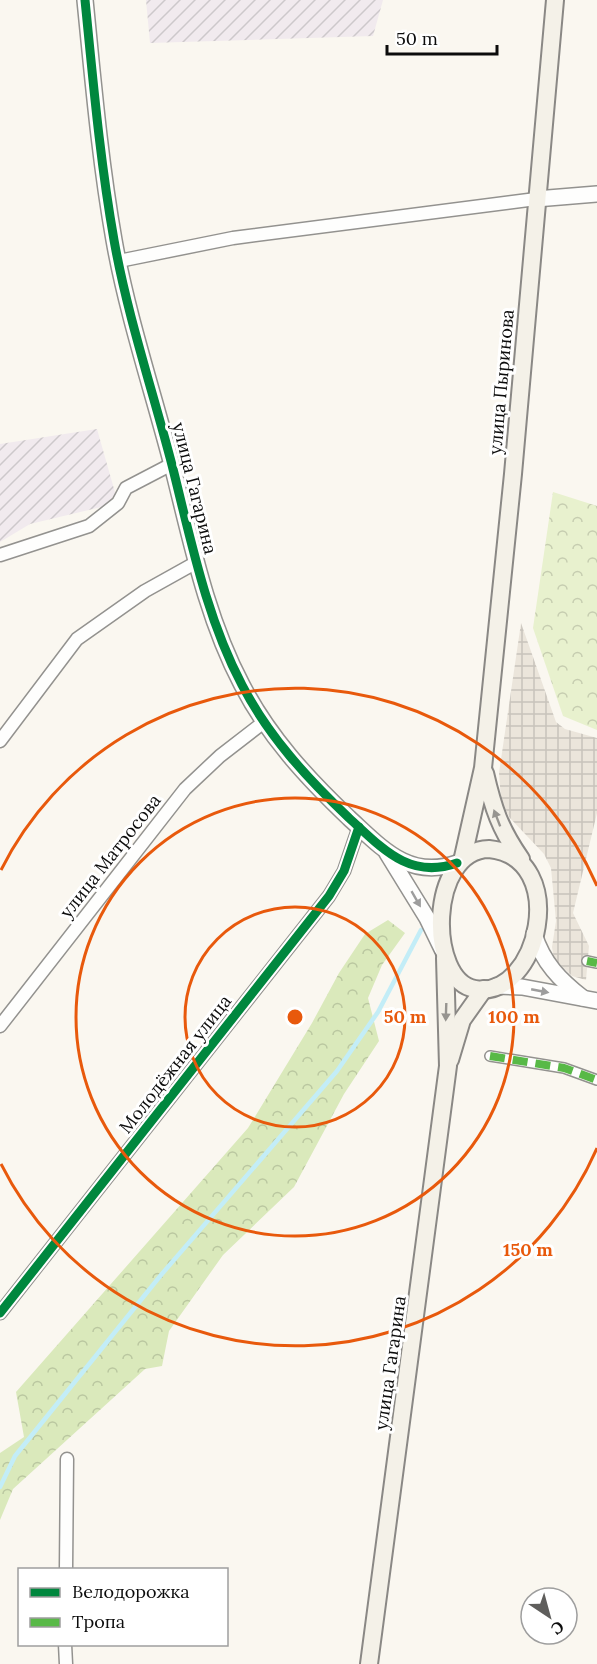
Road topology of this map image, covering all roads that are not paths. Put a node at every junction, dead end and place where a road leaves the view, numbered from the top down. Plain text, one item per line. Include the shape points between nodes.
1 (85, 0) edge
2 (555, 0) edge
3 (597, 194) edge
4 (536, 199) junction
5 (119, 261) junction
6 (172, 464) junction
7 (0, 555) edge
8 (197, 562) junction
9 (264, 722) junction
10 (0, 741) edge
11 (483, 768) junction
12 (359, 827) junction
13 (386, 851) junction
14 (460, 860) junction
15 (523, 862) junction
16 (534, 934) junction
17 (443, 954) junction
18 (490, 988) junction
19 (590, 1000) edge
20 (0, 1026) edge
21 (490, 1056) dead end
22 (448, 1066) junction
23 (597, 1080) edge
24 (0, 1313) edge
25 (67, 1459) dead end
26 (66, 1568) edge
27 (66, 1646) edge
28 (66, 1664) edge
29 (369, 1664) edge

1 - 5 street, улица Гагарина via 102,165
2 - 4 main road, улица Пыринова
3 - 4 street
4 - 5 street via 233,238
4 - 11 main road, улица Пыринова
5 - 6 street, улица Гагарина
6 - 7 street via 126,488 118,503 89,526
6 - 8 street, улица Гагарина
8 - 9 street, улица Гагарина via 222,644
8 - 10 street via 145,591 77,639
9 - 12 street, улица Гагарина via 304,774
9 - 20 street, улица Матросова via 185,789
11 - 14 main road, улица Пыринова
15 -> 11 main road, улица Пыринова via 498,821
12 - 13 street, улица Гагарина
12 - 24 street, Молодёжная улица via 344,871 329,896
13 - 14 street, улица Гагарина via 420,868 433,869
13 -> 17 street, улица Гагарина
14 - 15 main road via 489,849 511,854
14 - 17 main road via 444,898
15 - 16 main road via 533,879 537,898
16 - 18 main road via 525,960
16 - 19 street via 548,966 561,981
17 - 18 main road via 453,974 466,986
17 -> 22 main road, улица Гагарина
18 -> 19 street via 522,987
18 - 22 main road, улица Гагарина via 462,1020
21 - 23 street via 564,1068
22 - 29 main road, улица Гагарина
25 - 26 street
27 - 28 street

